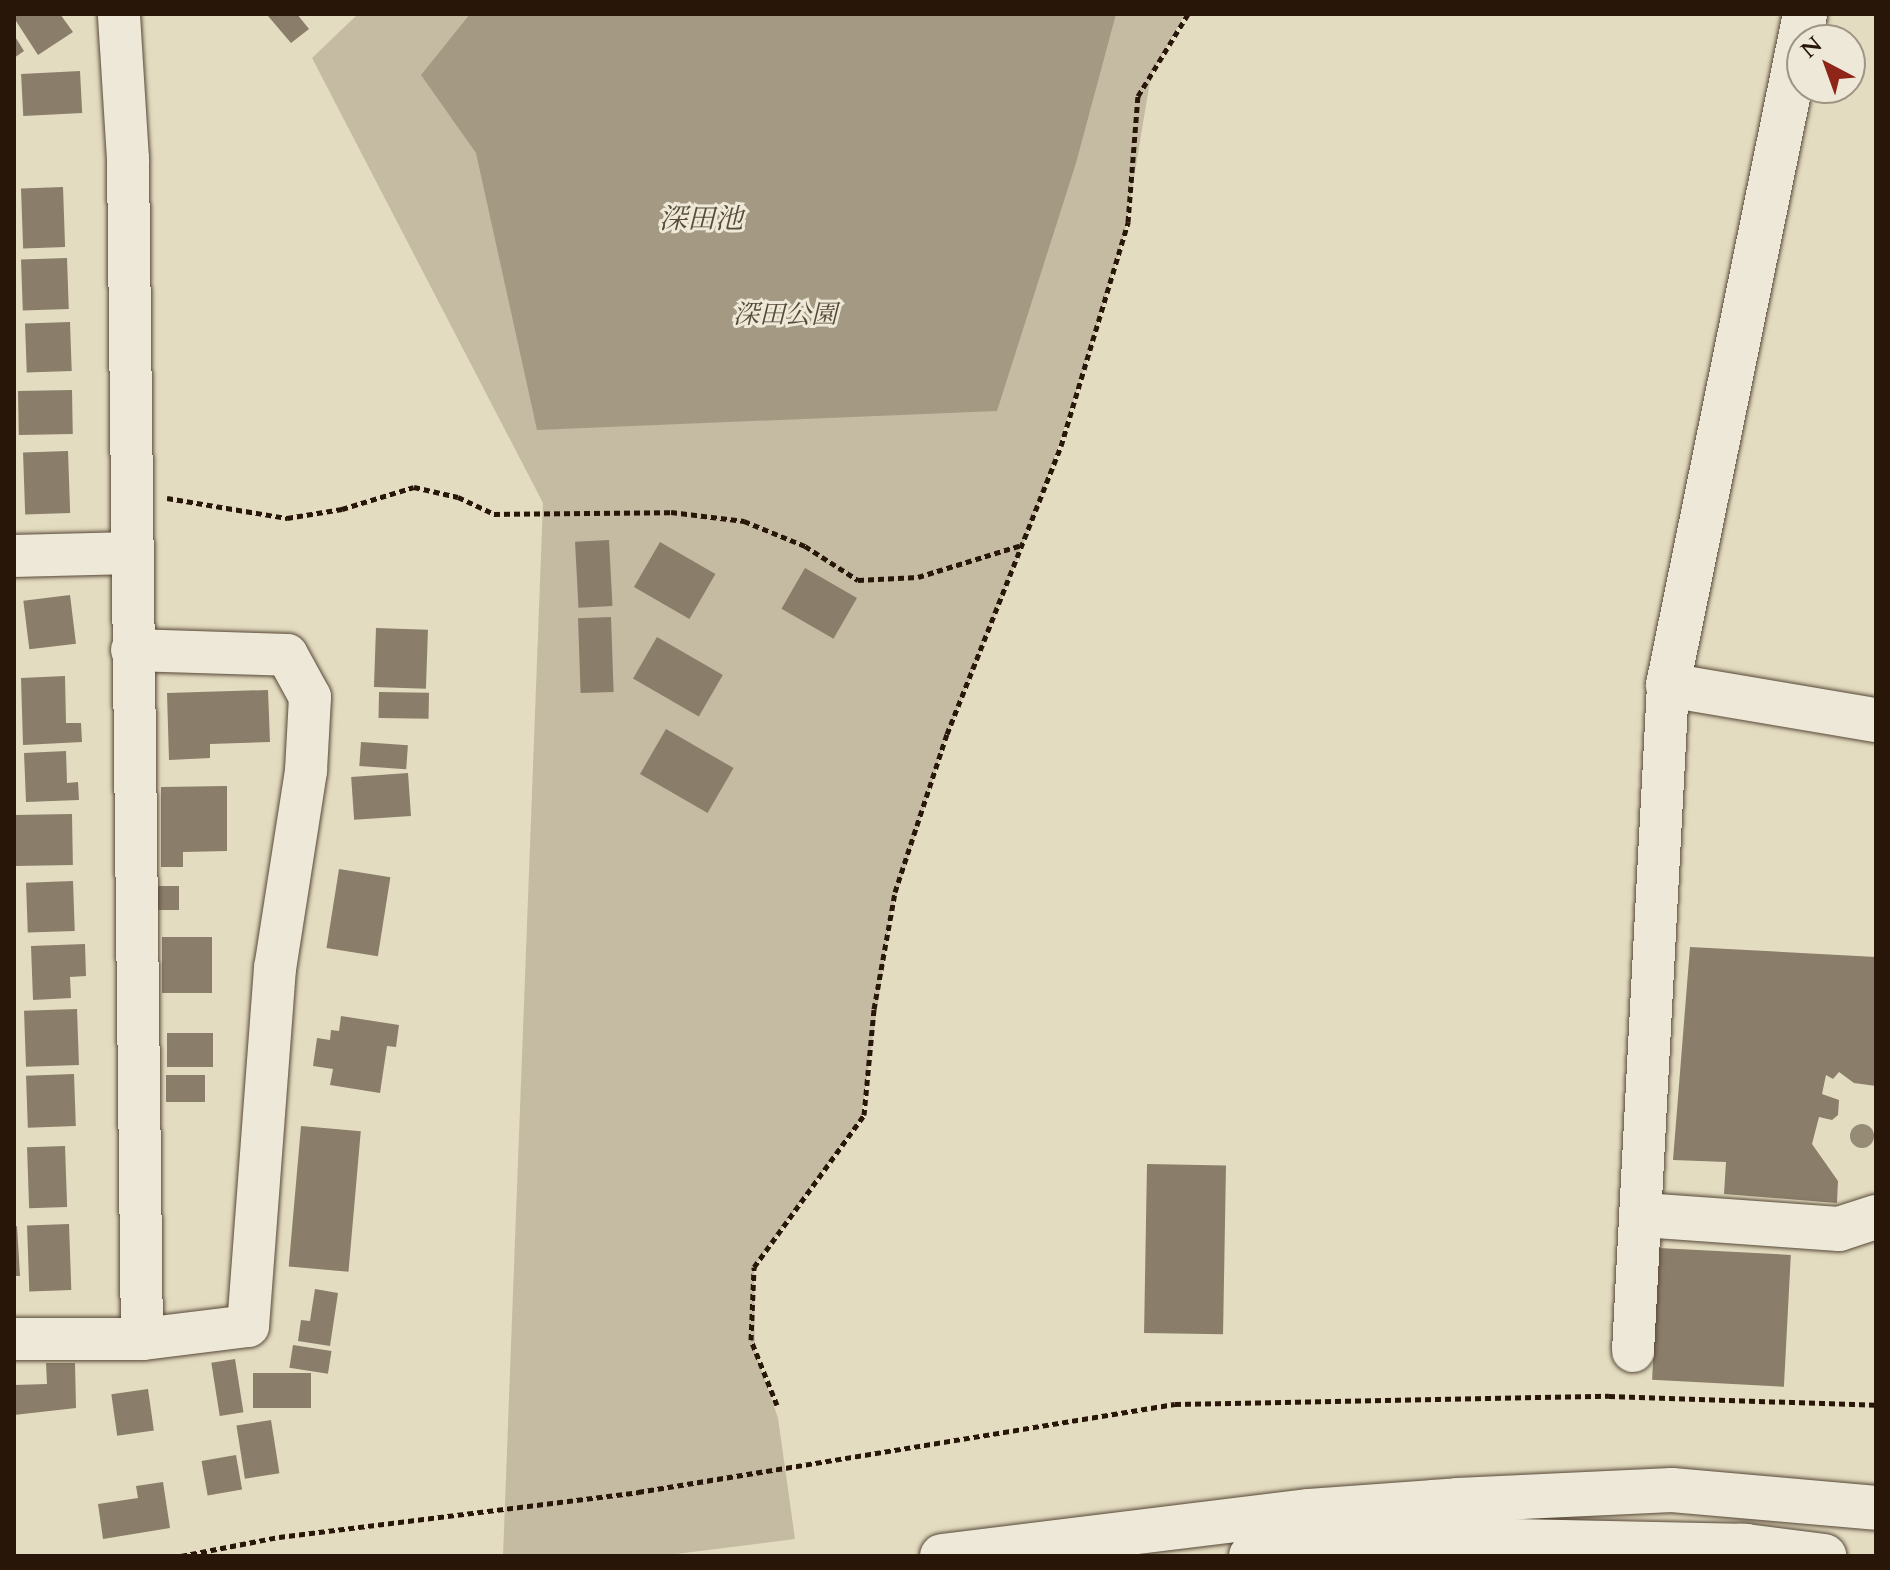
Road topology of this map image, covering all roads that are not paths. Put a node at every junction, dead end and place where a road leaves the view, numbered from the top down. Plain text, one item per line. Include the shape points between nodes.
1 (119, 14) edge
2 (1805, 14) edge
3 (131, 553) junction
4 (14, 556) edge
5 (132, 650) junction
6 (1668, 685) junction
7 (1876, 720) edge
8 (1643, 1215) junction
9 (1876, 1217) edge
10 (14, 1339) edge
11 (142, 1339) junction
12 (1633, 1351) dead end
13 (1876, 1508) edge
14 (1876, 1524) edge
15 (1421, 1539) junction
16 (942, 1556) edge
17 (1251, 1556) edge
18 (1824, 1556) edge

1 - 3 street via 128,159
2 - 6 main road
3 - 4 street
3 - 5 street
5 - 11 street
5 - 11 street via 287,655 310,697 306,771 275,968 248,1326
6 - 7 main road
6 - 8 street
8 - 9 main road via 1839,1229
8 - 12 street
10 - 11 street
13 - 16 main road via 1672,1490 1458,1500 1309,1511
14 - 15 main road via 1555,1519
15 - 17 main road
15 - 18 main road via 1746,1546

